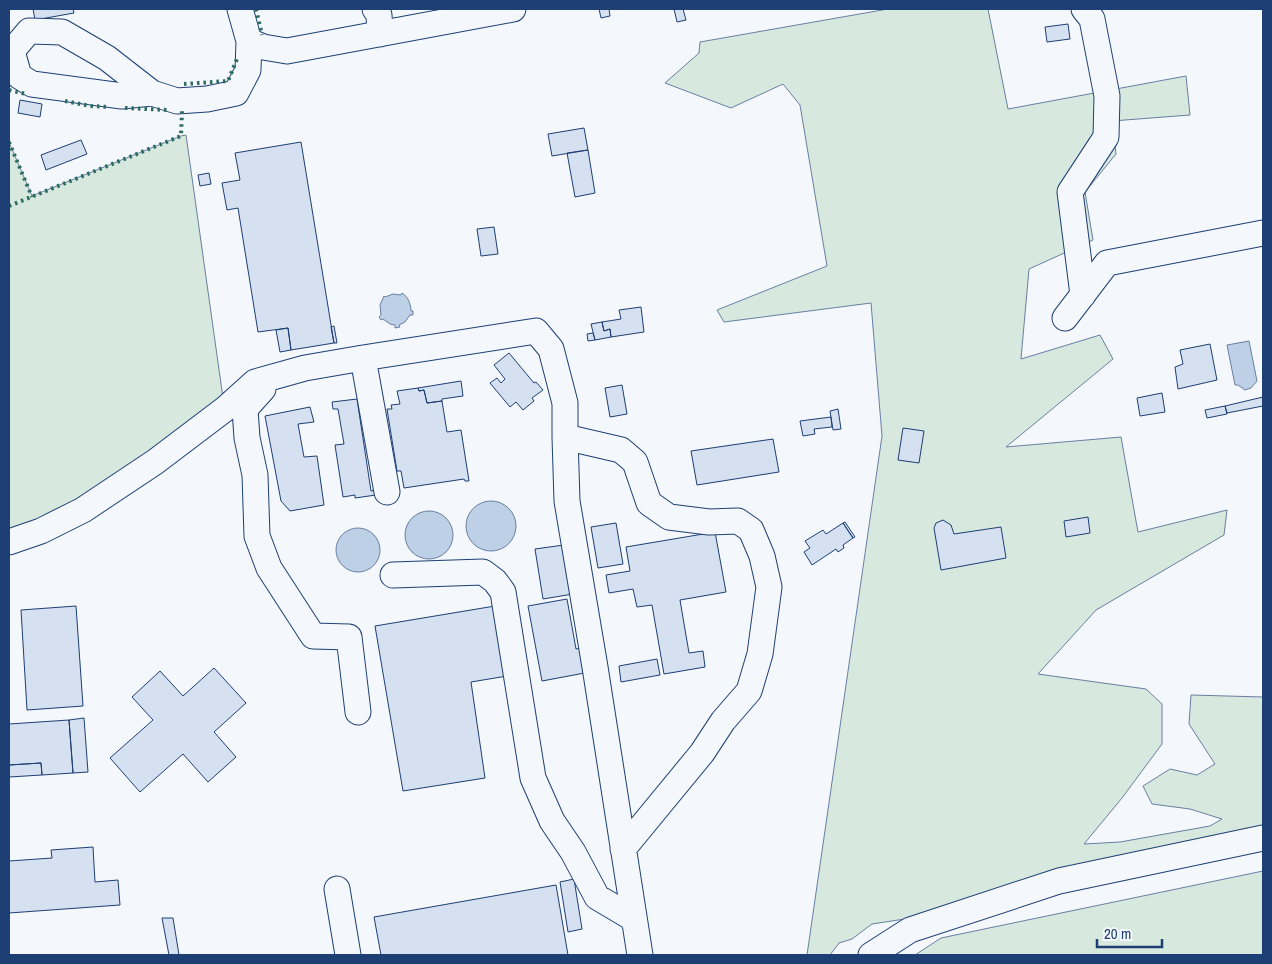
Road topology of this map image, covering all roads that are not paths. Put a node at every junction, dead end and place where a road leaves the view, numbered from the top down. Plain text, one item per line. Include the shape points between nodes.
1 (240, 9) edge
2 (375, 9) edge
3 (513, 9) edge
4 (1084, 9) edge
5 (380, 34) junction
6 (249, 41) junction
7 (152, 92) junction
8 (1263, 233) edge
9 (1083, 295) junction
10 (1065, 318) dead end
11 (363, 358) junction
12 (272, 378) junction
13 (565, 437) junction
14 (387, 492) dead end
15 (9, 542) edge
16 (393, 575) dead end
17 (358, 712) dead end
18 (1263, 838) edge
19 (624, 849) junction
20 (337, 889) dead end
21 (634, 919) junction
22 (348, 955) edge
23 (640, 955) edge
24 (871, 955) edge

1 - 6 street
2 - 5 street via 379,15
3 - 5 street
4 - 9 street via 1092,19 1107,96 1106,137 1070,192
5 - 6 street via 287,51
6 - 7 street via 248,70 236,93 177,101
7 - 7 street via 122,96 32,84 20,76 12,50 29,31 62,32 107,58
8 - 9 street via 1107,263
9 - 10 street
11 - 12 street via 305,368
11 - 13 street via 536,331 551,349 564,403
11 - 14 street
12 - 15 street via 255,382 155,462 83,510 41,531
12 - 17 street via 245,409 255,475 257,536 269,568 313,636 349,637
13 - 19 street via 567,501
13 - 19 street via 622,450 634,462 649,503 669,517 709,522 738,521 751,530 762,556 769,587 760,654 749,691
16 - 21 street via 483,572 504,592 533,778 552,821 597,897
18 - 24 street via 1059,881 910,930
19 - 21 street
20 - 22 street
21 - 23 street

